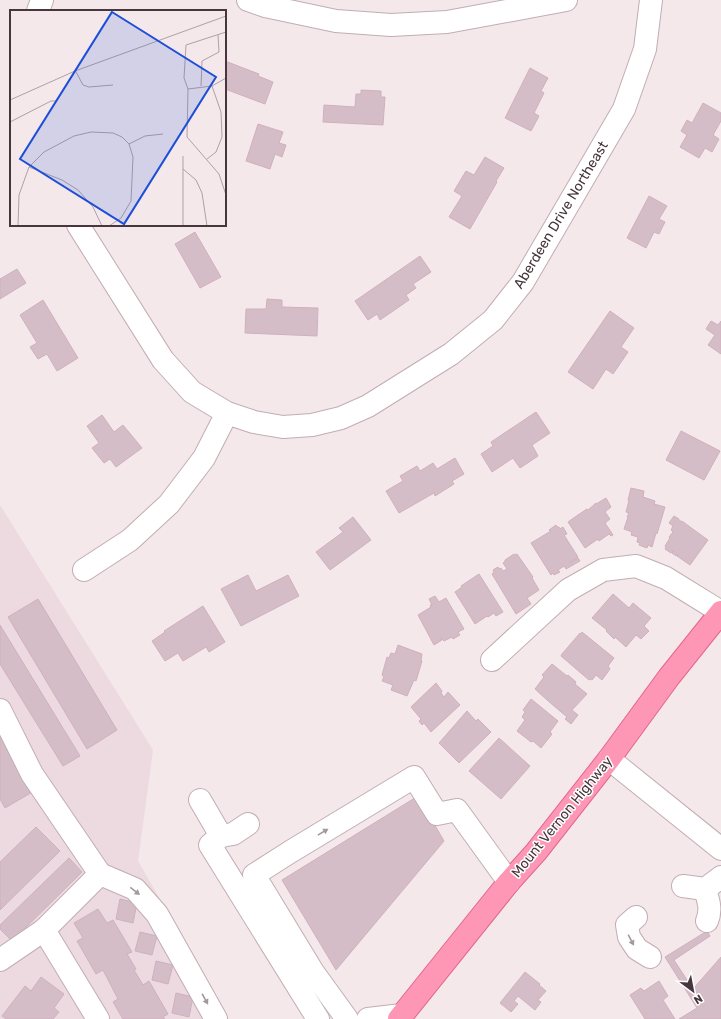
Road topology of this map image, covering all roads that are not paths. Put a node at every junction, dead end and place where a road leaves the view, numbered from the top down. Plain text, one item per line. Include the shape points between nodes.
1 (42, 0) edge
2 (248, 0) edge
3 (566, 0) edge
4 (651, 0) edge
5 (38, 10) edge
6 (79, 226) edge
7 (227, 413) junction
8 (84, 570) dead end
9 (721, 612) edge
10 (492, 660) dead end
11 (0, 710) edge
12 (609, 759) junction
13 (200, 800) dead end
14 (248, 824) dead end
15 (221, 836) junction
16 (721, 849) edge
17 (100, 874) junction
18 (509, 882) junction
19 (713, 883) edge
20 (683, 886) dead end
21 (636, 917) dead end
22 (707, 921) dead end
23 (44, 930) junction
24 (650, 957) dead end
25 (0, 960) edge
26 (400, 1017) edge
27 (98, 1019) edge
28 (216, 1019) edge
29 (318, 1019) edge
30 (347, 1019) edge
31 (368, 1019) edge

1 - 5 street
2 - 3 street via 336,21 391,25 447,22
4 - 7 street, Aberdeen Drive Northeast via 645,49 624,109 523,282 493,320 451,354 368,406 341,418 312,425 283,426 254,422
6 - 7 street, Aberdeen Drive Northeast via 163,360 192,392
7 - 8 street via 204,458 169,504 130,540
9 - 10 street via 666,578 636,566 603,570 568,590
9 - 12 main road, Mount Vernon Highway
11 - 17 street via 32,774
12 - 16 street
12 - 18 main road, Mount Vernon Highway via 536,852
13 - 15 street
14 - 15 street via 233,834
15 - 29 street via 210,845
17 - 23 street
17 -> 28 street via 134,888 157,914
18 - 26 main road, Mount Vernon Highway
30 -> 18 street via 313,972 254,875 414,777 437,814 457,810
19 - 20 street
19 - 22 street
21 -> 24 street via 628,925 629,937 637,949
23 - 25 street
23 - 27 street
26 - 31 street

